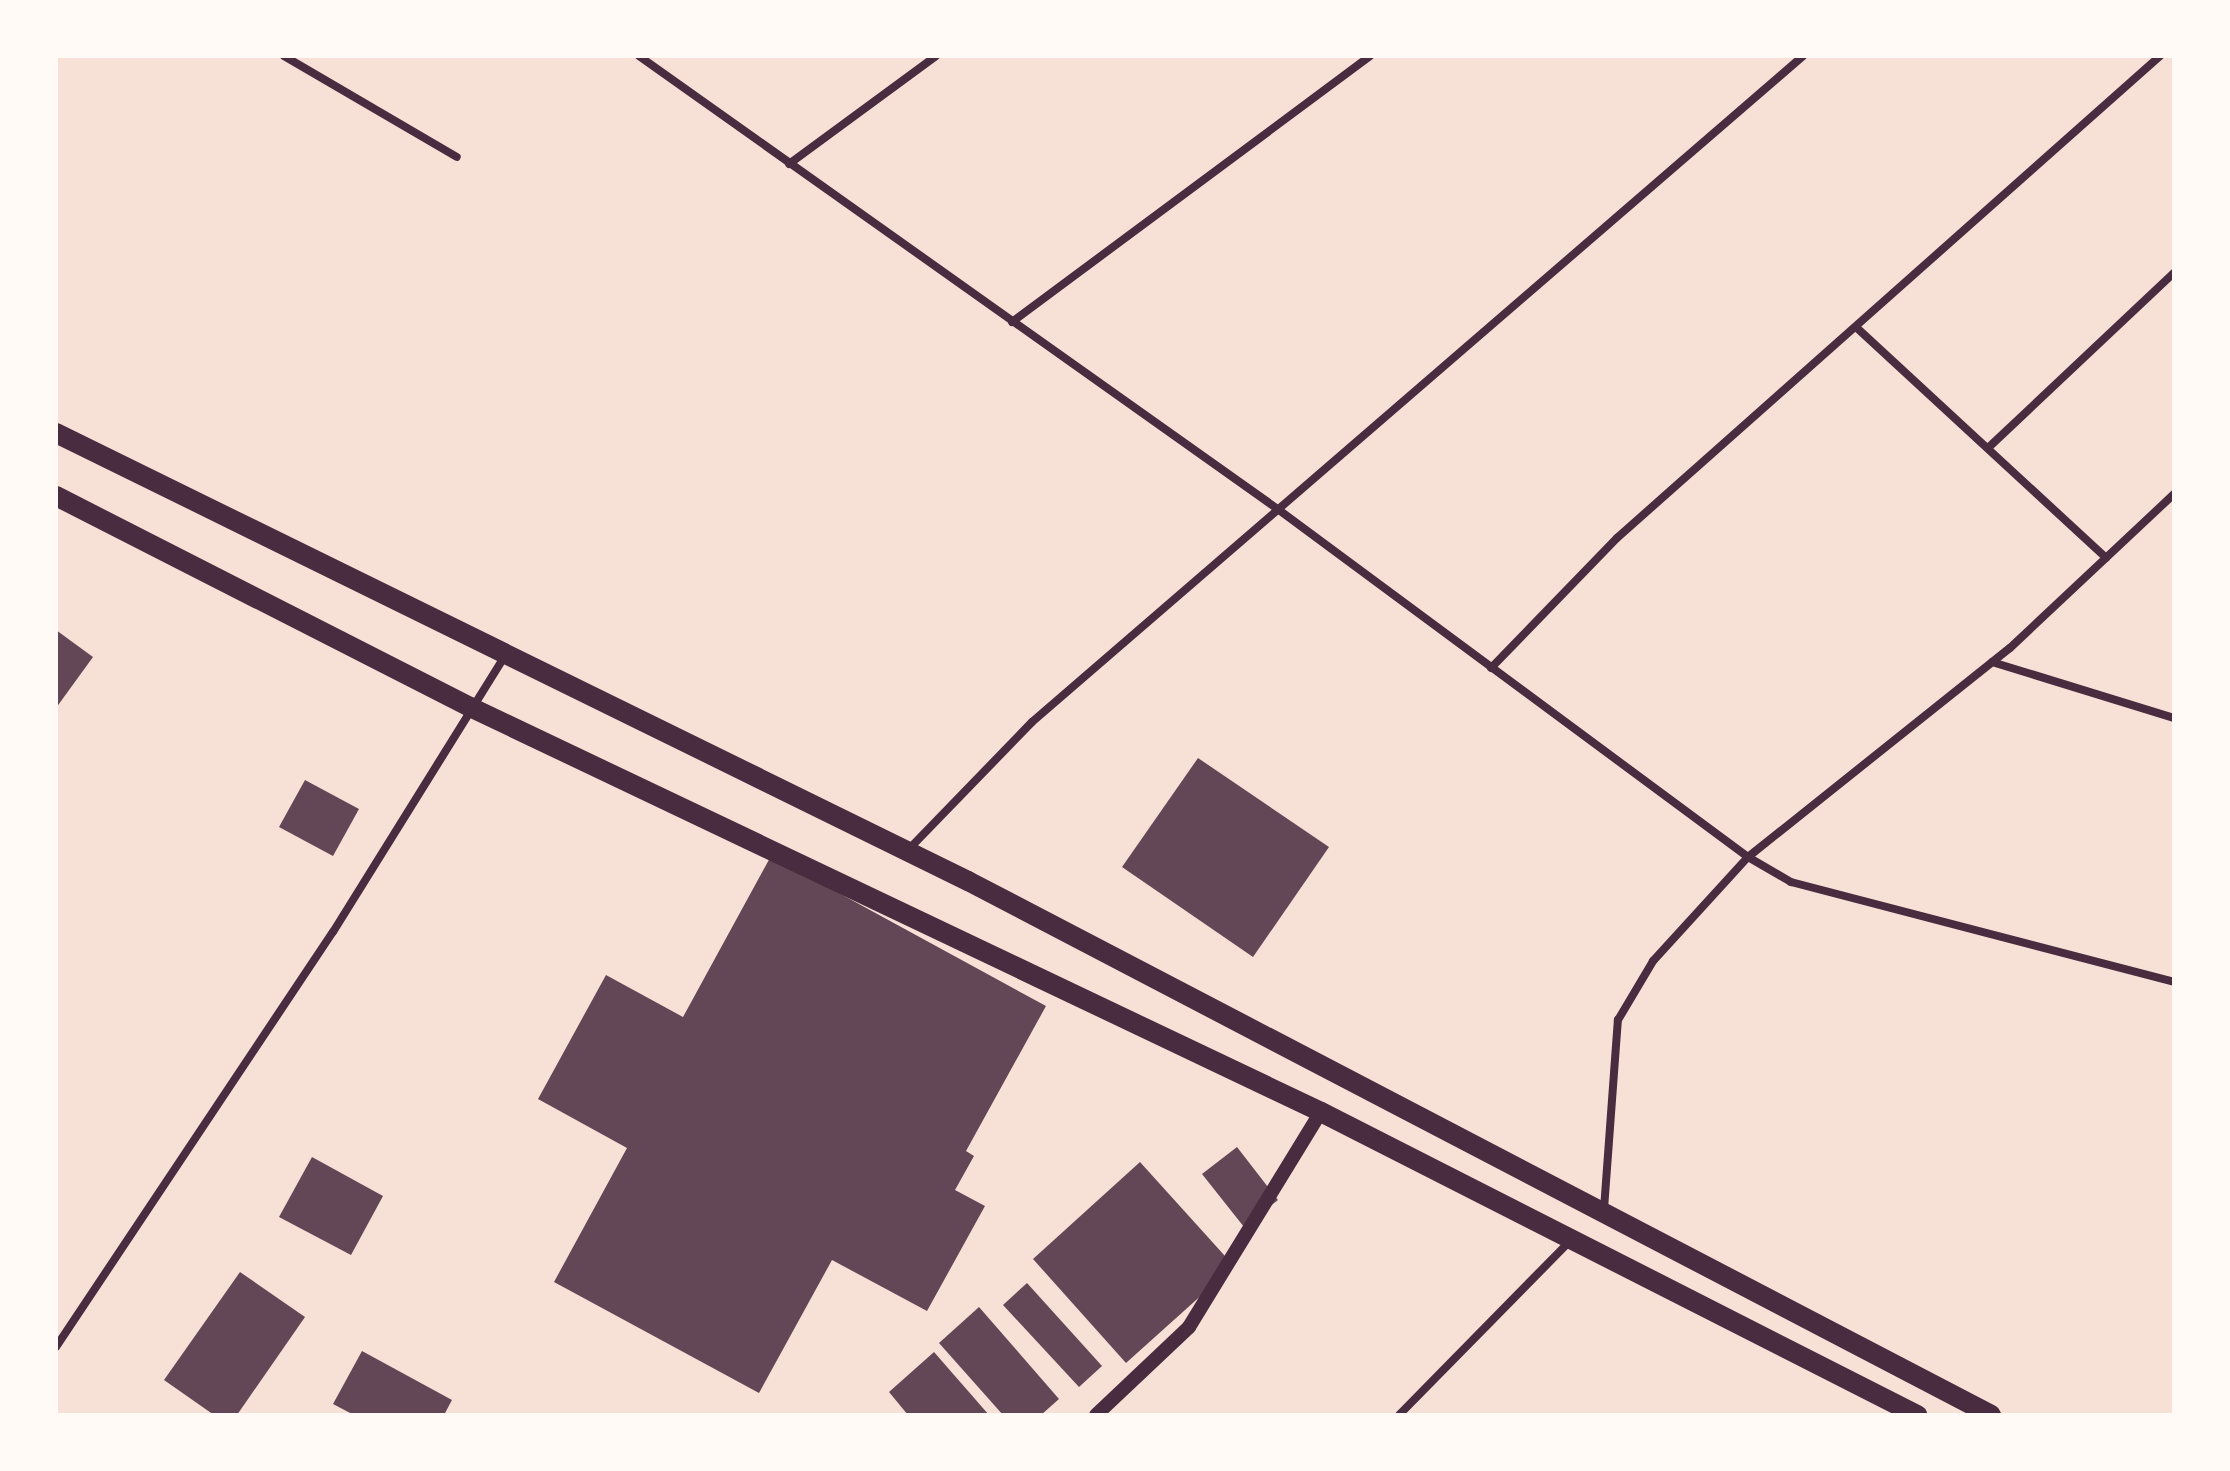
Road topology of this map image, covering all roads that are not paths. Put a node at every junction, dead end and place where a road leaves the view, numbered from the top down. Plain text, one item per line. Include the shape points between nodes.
1 (284, 56) edge
2 (639, 56) edge
3 (936, 56) edge
4 (1370, 56) edge
5 (1803, 56) edge
6 (2160, 56) edge
7 (457, 157) dead end
8 (789, 164) junction
9 (2174, 273) edge
10 (1012, 322) junction
11 (1857, 328) junction
12 (56, 433) edge
13 (1988, 448) junction
14 (2174, 494) edge
15 (56, 496) edge
16 (1279, 510) junction
17 (2106, 558) junction
18 (505, 656) junction
19 (1992, 662) junction
20 (1491, 668) junction
21 (470, 707) junction
22 (2174, 718) edge
23 (906, 851) junction
24 (1748, 857) junction
25 (2174, 982) edge
26 (1321, 1112) junction
27 (1604, 1213) junction
28 (1570, 1241) junction
29 (56, 1347) edge
30 (1096, 1415) edge
31 (1399, 1415) edge
32 (1917, 1415) edge
33 (1991, 1415) edge

1 - 7 street
2 - 8 street
3 - 8 street
4 - 10 street
5 - 16 street
6 - 11 street
8 - 10 street
9 - 13 street
10 - 16 street
11 - 13 street
11 - 20 street via 1617,538
12 - 18 main road
13 - 17 street
14 - 17 street
15 - 21 main road
16 - 20 street
16 - 23 street via 1032,722
17 - 19 street
18 - 21 street
18 - 23 main road
19 - 22 street
19 - 24 street
20 - 24 street
21 - 26 main road
21 - 29 street via 333,932
23 - 27 main road
24 - 25 street via 1791,882
24 - 27 street via 1653,961 1618,1020
26 - 28 main road
26 - 30 street via 1189,1327
27 - 33 main road
28 - 31 street
28 - 32 main road

